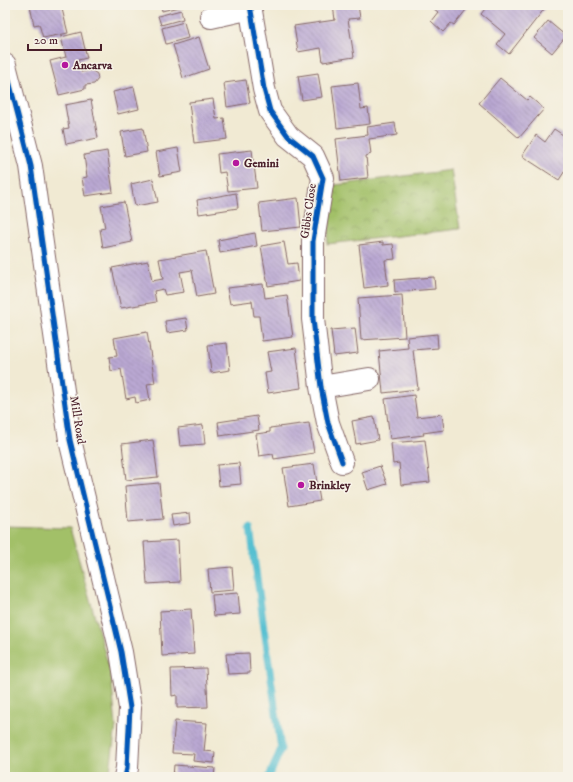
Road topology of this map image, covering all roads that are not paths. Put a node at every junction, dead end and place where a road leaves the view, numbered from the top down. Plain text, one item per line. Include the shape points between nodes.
1 (250, 7) edge
2 (211, 17) dead end
3 (5, 66) edge
4 (369, 379) dead end
5 (321, 387) junction
6 (342, 462) dead end
7 (125, 777) edge

1 - 2 street, Gibbs Close
1 - 5 street, Gibbs Close via 270,111 288,136 313,156 323,178 313,241 313,319
3 - 7 street, Mill Road via 31,166 70,440 121,652 130,708
4 - 5 street
5 - 6 street, Gibbs Close via 328,423

